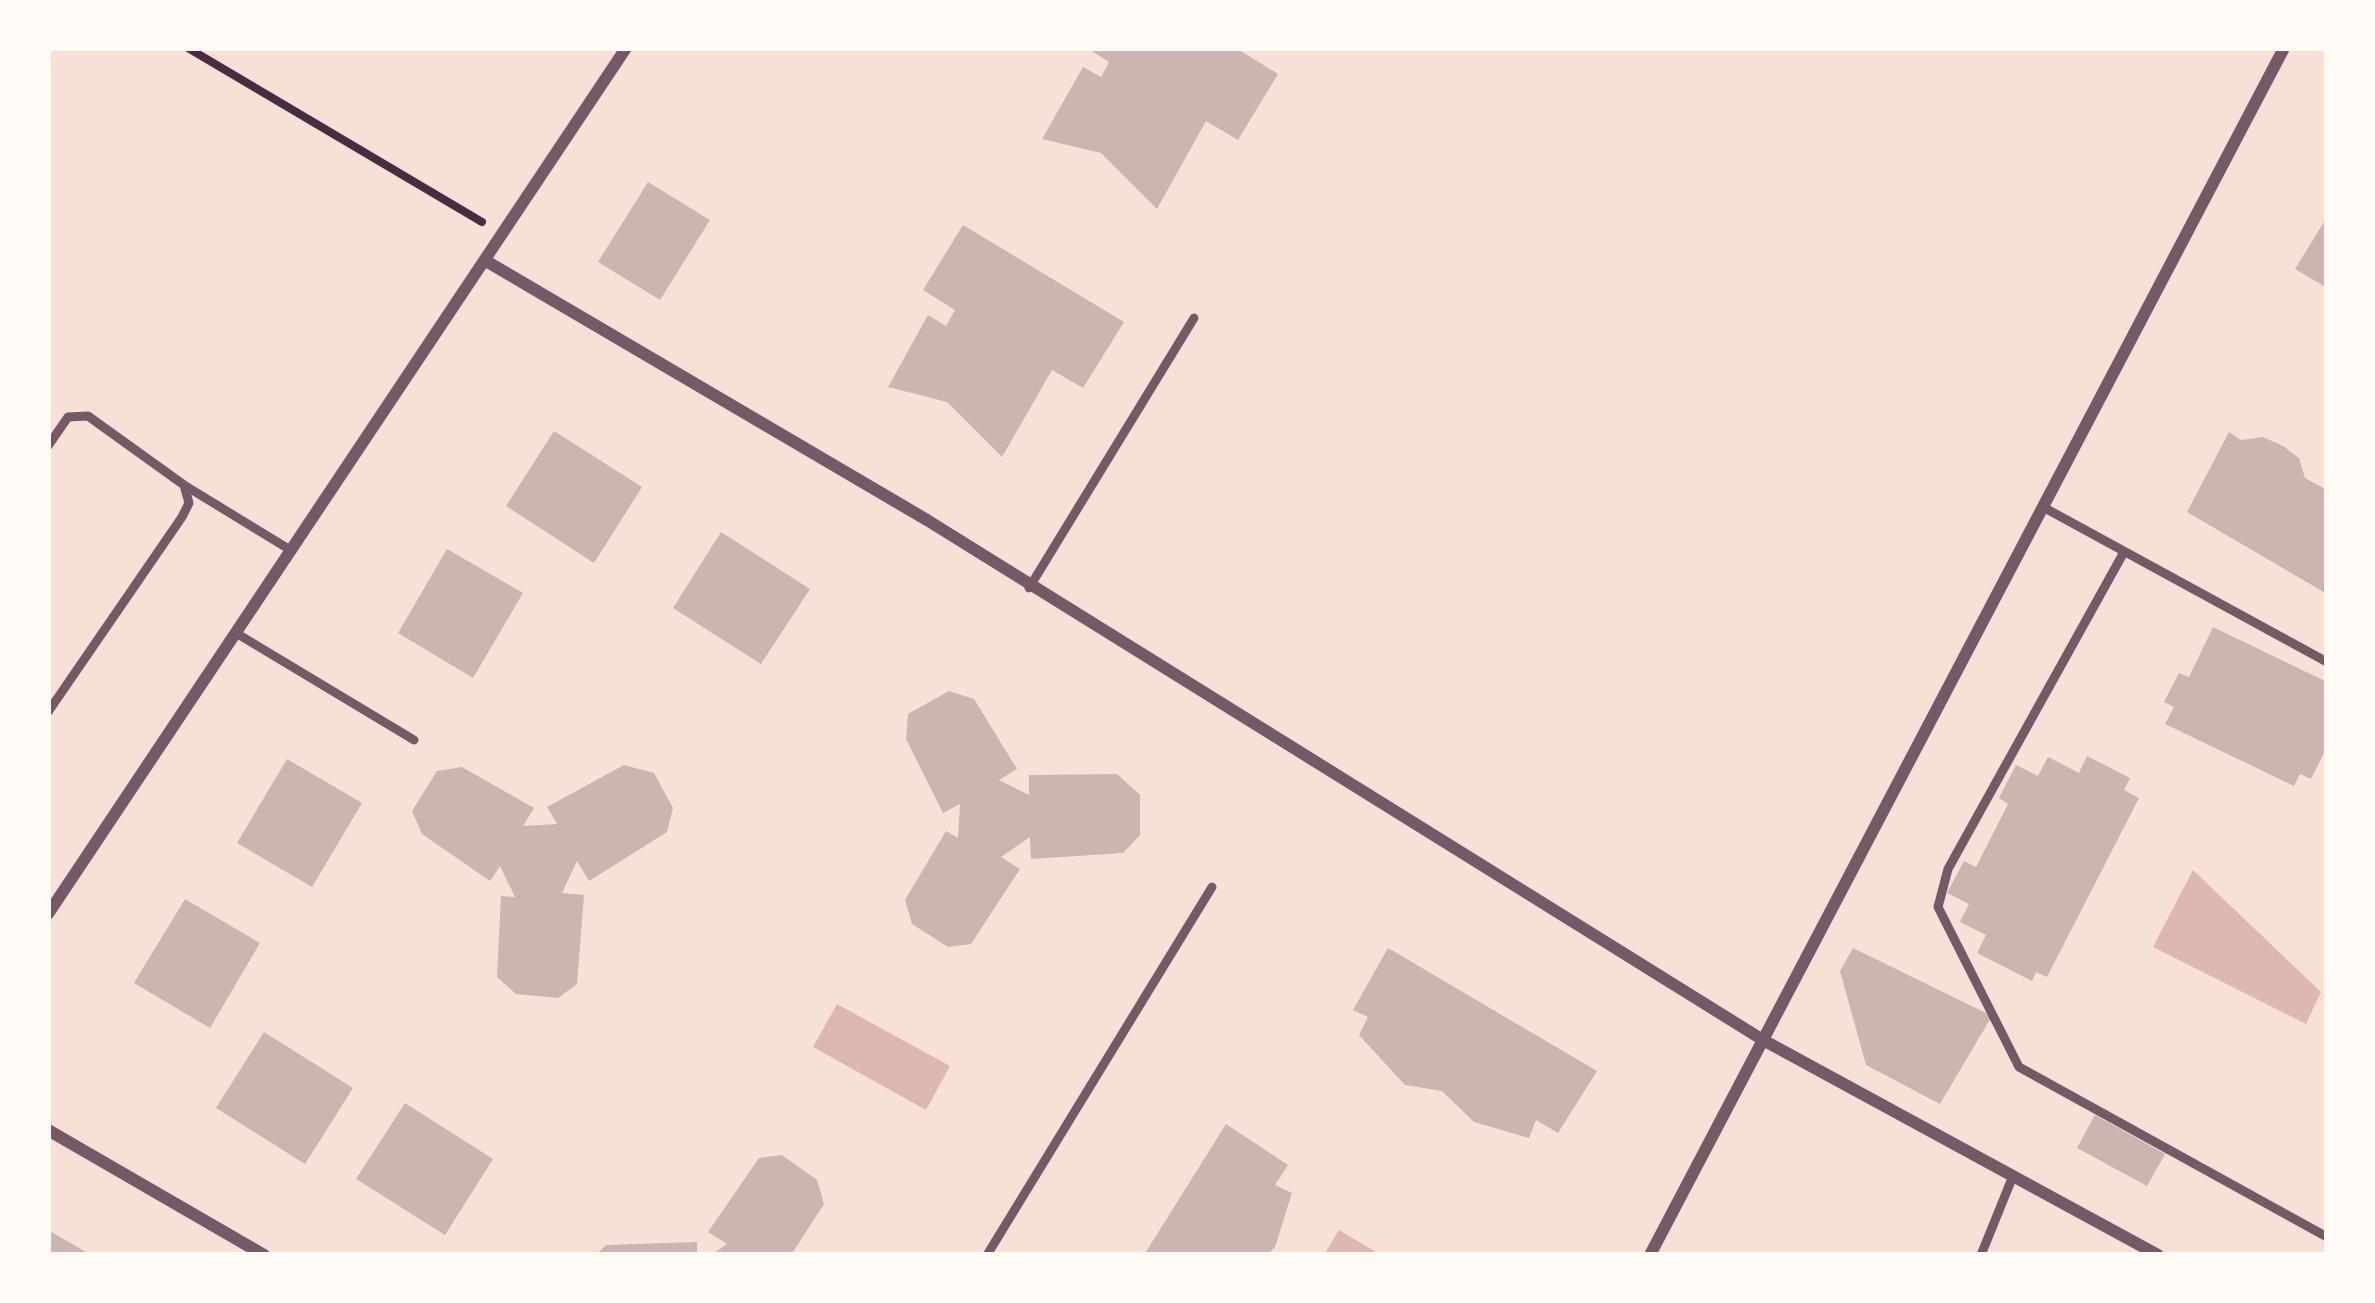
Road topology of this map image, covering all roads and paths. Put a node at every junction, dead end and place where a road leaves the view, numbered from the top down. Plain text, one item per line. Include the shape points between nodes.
1 (188, 48) edge
2 (626, 48) edge
3 (2284, 48) edge
4 (504, 235) junction
5 (486, 262) junction
6 (1194, 318) dead end
7 (48, 446) edge
8 (184, 485) junction
9 (2043, 507) junction
10 (292, 550) junction
11 (2124, 552) junction
12 (1029, 588) junction
13 (236, 633) junction
14 (2327, 662) edge
15 (48, 712) edge
16 (414, 740) dead end
17 (1212, 886) dead end
18 (48, 914) edge
19 (1763, 1040) junction
20 (48, 1130) edge
21 (2013, 1176) junction
22 (2327, 1237) edge
23 (264, 1255) edge
24 (986, 1255) edge
25 (1651, 1255) edge
26 (1981, 1255) edge
27 (2158, 1255) edge

1 - 4 path
2 - 4 street
3 - 9 street
4 - 5 street
5 - 10 street
5 - 12 street via 908,508
6 - 12 lane
7 - 8 lane via 68,417 88,416
8 - 10 lane
8 - 15 lane via 189,502 182,517
9 - 11 lane
9 - 19 street
10 - 13 street
11 - 14 lane
11 - 22 lane via 1948,869 1938,907 2020,1067
12 - 19 street
13 - 16 lane
13 - 18 street
17 - 24 lane
19 - 21 street
19 - 25 street
20 - 23 street
21 - 26 lane
21 - 27 street

